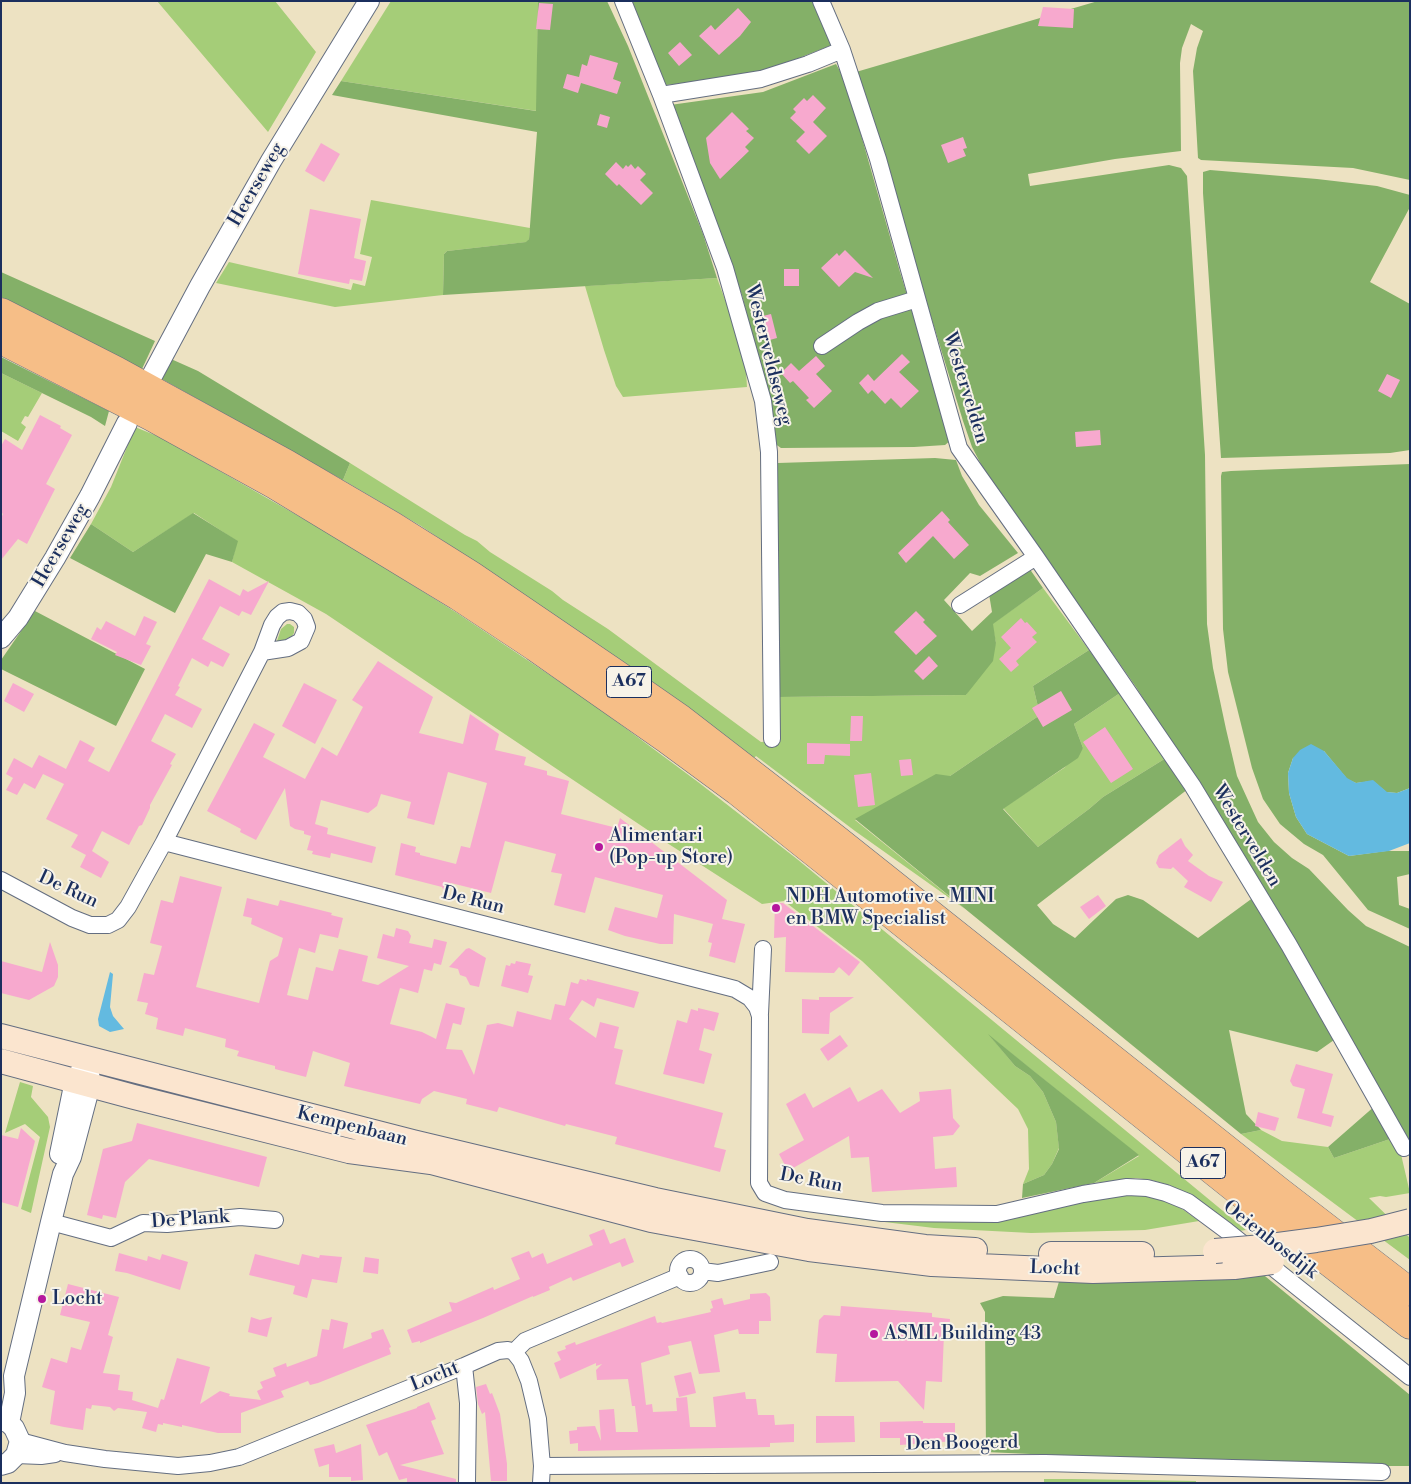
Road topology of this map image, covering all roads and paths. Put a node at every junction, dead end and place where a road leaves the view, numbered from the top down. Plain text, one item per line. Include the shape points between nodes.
1 (369, 1) edge
2 (623, 1) edge
3 (821, 1) edge
4 (842, 50) junction
5 (661, 95) junction
6 (917, 299) junction
7 (1, 312) edge
8 (1, 340) edge
9 (822, 346) dead end
10 (153, 374) dead end
11 (127, 423) dead end
12 (1036, 557) junction
13 (960, 604) dead end
14 (1, 638) edge
15 (262, 652) dead end
16 (772, 739) dead end
17 (164, 842) junction
18 (1, 880) edge
19 (762, 949) dead end
20 (760, 1016) junction
21 (1, 1036) edge
22 (88, 1059) junction
23 (1, 1061) edge
24 (82, 1083) junction
25 (1404, 1148) dead end
26 (996, 1214) joint
27 (275, 1220) dead end
28 (702, 1220) junction
29 (1410, 1221) edge
30 (51, 1222) junction
31 (1410, 1237) edge
32 (770, 1262) dead end
33 (1410, 1292) edge
34 (1372, 1297) junction
35 (1410, 1325) edge
36 (1410, 1334) edge
37 (514, 1352) junction
38 (464, 1366) junction
39 (14, 1376) junction
40 (1410, 1377) edge
41 (1, 1400) edge
42 (5, 1422) edge
43 (8, 1458) edge
44 (542, 1466) junction
45 (1382, 1472) dead end
46 (467, 1483) edge
47 (542, 1483) edge

1 - 10 street, Heerseweg via 271,160
2 - 5 street, Westerveldseweg
3 - 4 street, Westervelden
4 - 5 street via 761,79
4 - 6 street, Westervelden via 878,159
5 - 16 street, Westerveldseweg via 725,268 762,401 769,452
6 - 9 street via 878,311
6 - 12 street, Westervelden via 959,448
7 - 33 highway, A67 via 287,464 471,575 601,662 760,778 1278,1191
8 - 34 highway, A67 via 106,392 283,490 458,596 601,693 737,791
11 - 14 street, Heerseweg via 55,558 18,618
12 - 13 street
12 - 25 street, Westervelden via 1192,785 1289,945
15 - 17 street, De Run
17 - 18 street, De Run via 128,907 118,920 108,925 90,926
17 - 20 street, De Run via 735,989 750,998
19 - 20 street, De Run
20 - 26 street, De Run via 759,1184 766,1193 785,1200 882,1213
21 - 22 main road, Kempenbaan
22 - 24 street
22 - 28 main road, Kempenbaan
23 - 24 main road, Kempenbaan
24 - 28 main road, Kempenbaan via 349,1151 430,1162 652,1220
24 - 30 street via 60,1154 63,1174
26 - 40 street, Oeienbosdijk via 1127,1187 1166,1193 1188,1202 1227,1231
27 - 30 street, De Plank via 240,1217 143,1223 111,1238
28 - 29 main road, Locht, bridge via 925,1247 1032,1254 1181,1254 1263,1247 1371,1231
28 - 31 main road, Locht, bridge via 809,1249 932,1264 1093,1271 1234,1266 1335,1253
30 - 39 street
32 - 37 street via 718,1274 702,1271 692,1282 680,1276 525,1341
34 - 35 highway, A67
34 - 36 highway, A67
37 - 38 street, Locht via 498,1351
37 - 44 street via 529,1382 538,1419
38 - 43 street, Locht via 239,1457 210,1463 178,1466 64,1453
38 - 46 street via 468,1403
39 - 41 street
39 - 42 street via 15,1393
42 - 43 street via 18,1434
44 - 45 street, Den Boogerd via 1045,1462
44 - 47 street

